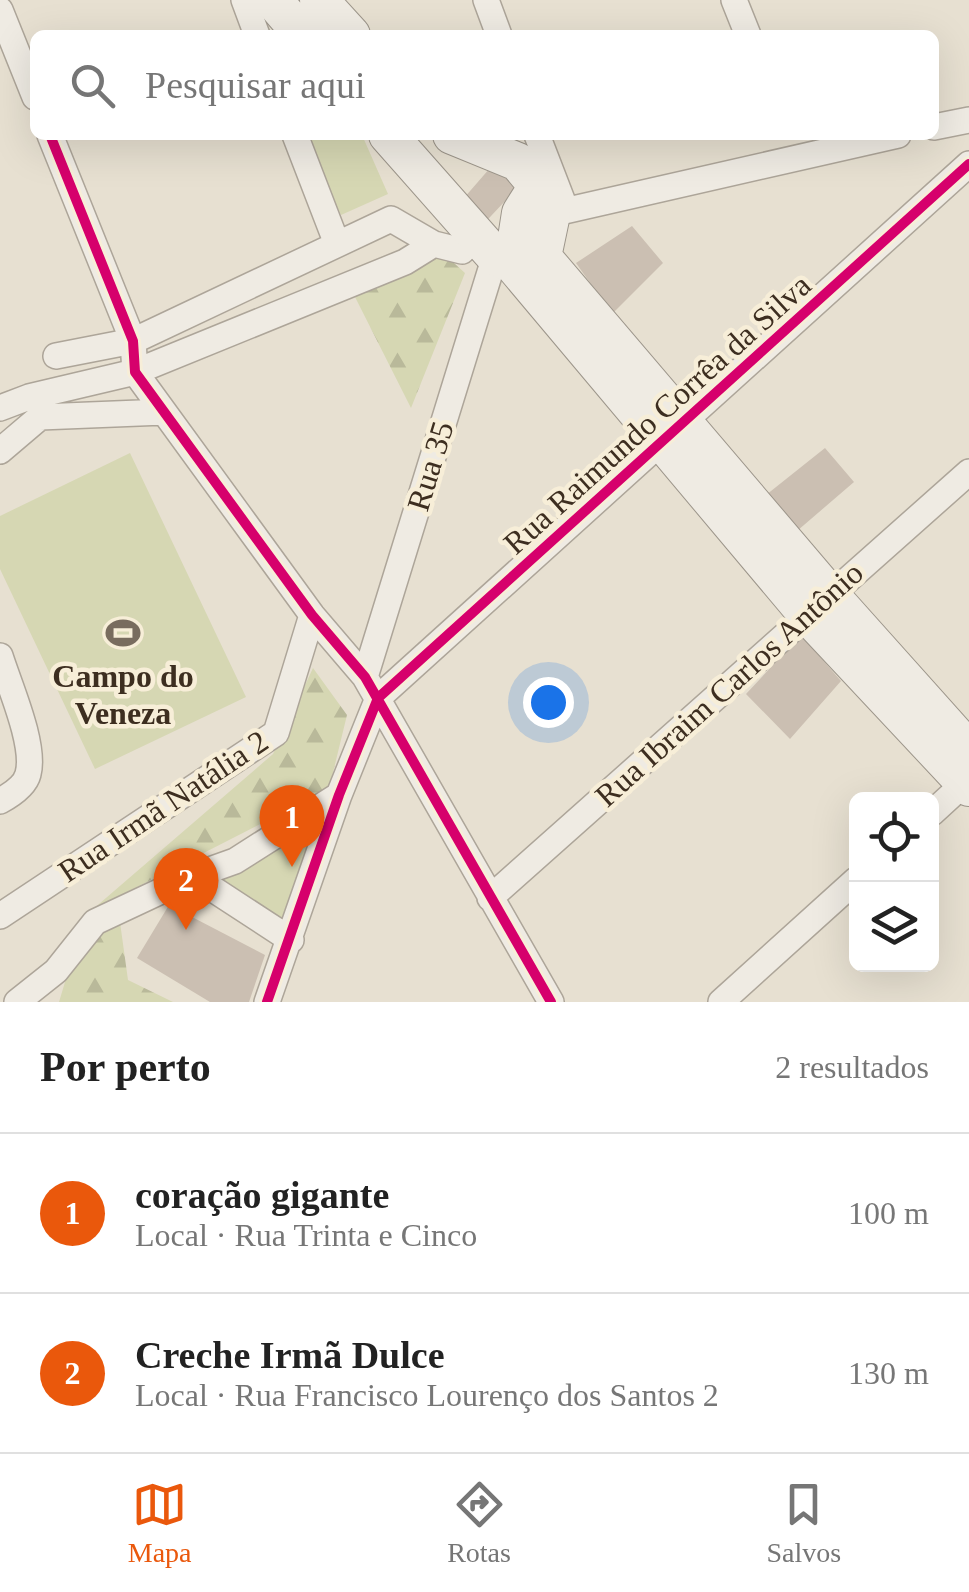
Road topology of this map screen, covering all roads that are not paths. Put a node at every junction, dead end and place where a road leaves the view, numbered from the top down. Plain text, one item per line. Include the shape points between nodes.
1 (244, 0) edge
2 (273, 0) edge
3 (319, 0) edge
4 (486, 0) edge
5 (734, 0) edge
6 (0, 10) edge
7 (255, 30) edge
8 (299, 30) edge
9 (346, 30) edge
10 (497, 30) edge
11 (746, 30) edge
12 (30, 85) edge
13 (969, 120) edge
14 (939, 127) edge
15 (52, 140) edge
16 (297, 140) edge
17 (392, 140) edge
18 (462, 140) edge
19 (538, 140) edge
20 (850, 140) edge
21 (509, 142) edge
22 (792, 146) edge
23 (969, 164) edge
24 (551, 203) junction
25 (337, 244) junction
26 (434, 244) junction
27 (506, 254) junction
28 (133, 341) junction
29 (56, 356) dead end
30 (135, 372) junction
31 (0, 408) edge
32 (164, 412) junction
33 (673, 434) junction
34 (0, 451) edge
35 (969, 472) edge
36 (818, 604) junction
37 (312, 615) junction
38 (0, 656) edge
39 (371, 688) junction
40 (968, 774) edge
41 (338, 795) junction
42 (0, 801) edge
43 (939, 805) edge
44 (193, 876) junction
45 (854, 882) edge
46 (490, 898) junction
47 (0, 916) edge
48 (291, 940) junction
49 (18, 1002) edge
50 (267, 1002) edge
51 (552, 1002) edge
52 (721, 1002) edge

1 - 7 street
2 - 8 street
3 - 9 street
4 - 10 street
5 - 11 street
6 - 12 street
13 - 14 street
15 - 28 street
16 - 25 street
17 - 27 street via 436,192
18 - 21 street via 474,146
19 - 24 street
20 - 22 street
21 - 24 street
22 - 24 street
23 - 33 street, Rua Raimundo Corrêa da Silva
24 - 27 street
25 - 26 street via 391,219
25 - 28 street
26 - 27 street
26 - 30 street via 405,262
27 - 33 street
27 - 39 street, Rua 35
28 - 29 street
28 - 30 street
30 - 31 street
30 - 32 street
32 - 34 street via 40,417
32 - 37 street
33 - 36 street
33 - 39 street, Rua Raimundo Corrêa da Silva
35 - 36 street, Rua Ibraim Carlos Antônio
36 - 40 street
36 - 46 street, Rua Ibraim Carlos Antônio
37 - 39 street
37 - 47 street, Rua Irmã Natália 2 via 276,732
38 - 42 street via 28,748 28,775
39 - 41 street, Rua 35
39 - 46 street
40 - 43 street
41 - 44 street via 235,861
41 - 48 street, Rua 35
44 - 48 street
44 - 49 street via 95,922 56,971
45 - 52 street
46 - 51 street
48 - 50 street, Rua 35

